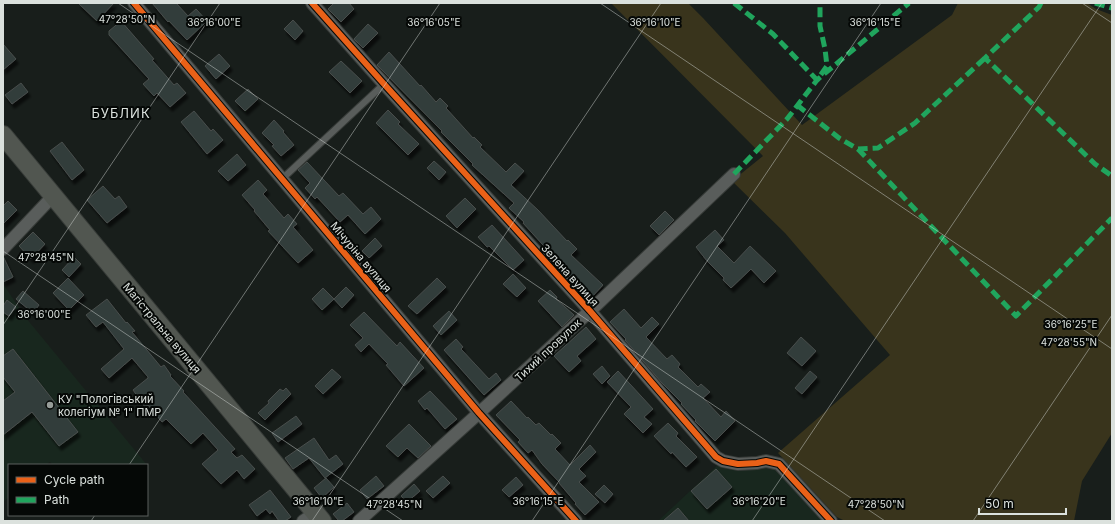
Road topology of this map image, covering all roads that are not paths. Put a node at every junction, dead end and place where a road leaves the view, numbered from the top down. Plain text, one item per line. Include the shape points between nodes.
1 (134, 3) edge
2 (312, 3) edge
3 (384, 84) junction
4 (3, 135) edge
5 (734, 174) dead end
6 (282, 179) junction
7 (54, 196) junction
8 (3, 249) edge
9 (590, 311) junction
10 (479, 413) junction
11 (313, 518) edge
12 (359, 521) edge
13 (576, 521) edge
14 (831, 521) edge

1 - 6 street, Мічуріна вулиця
2 - 3 street, Зелена вулиця
3 - 6 lane
3 - 9 street, Зелена вулиця
4 - 7 main road, Магістральна вулиця
5 - 9 street, Тихий провулок
6 - 10 street, Мічуріна вулиця
7 - 8 street
7 - 11 main road, Магістральна вулиця
9 - 10 street, Тихий провулок
9 - 14 street, Зелена вулиця via 716,457 738,464 766,461 778,464
10 - 12 street, Тихий провулок
10 - 13 street, Мічуріна вулиця

